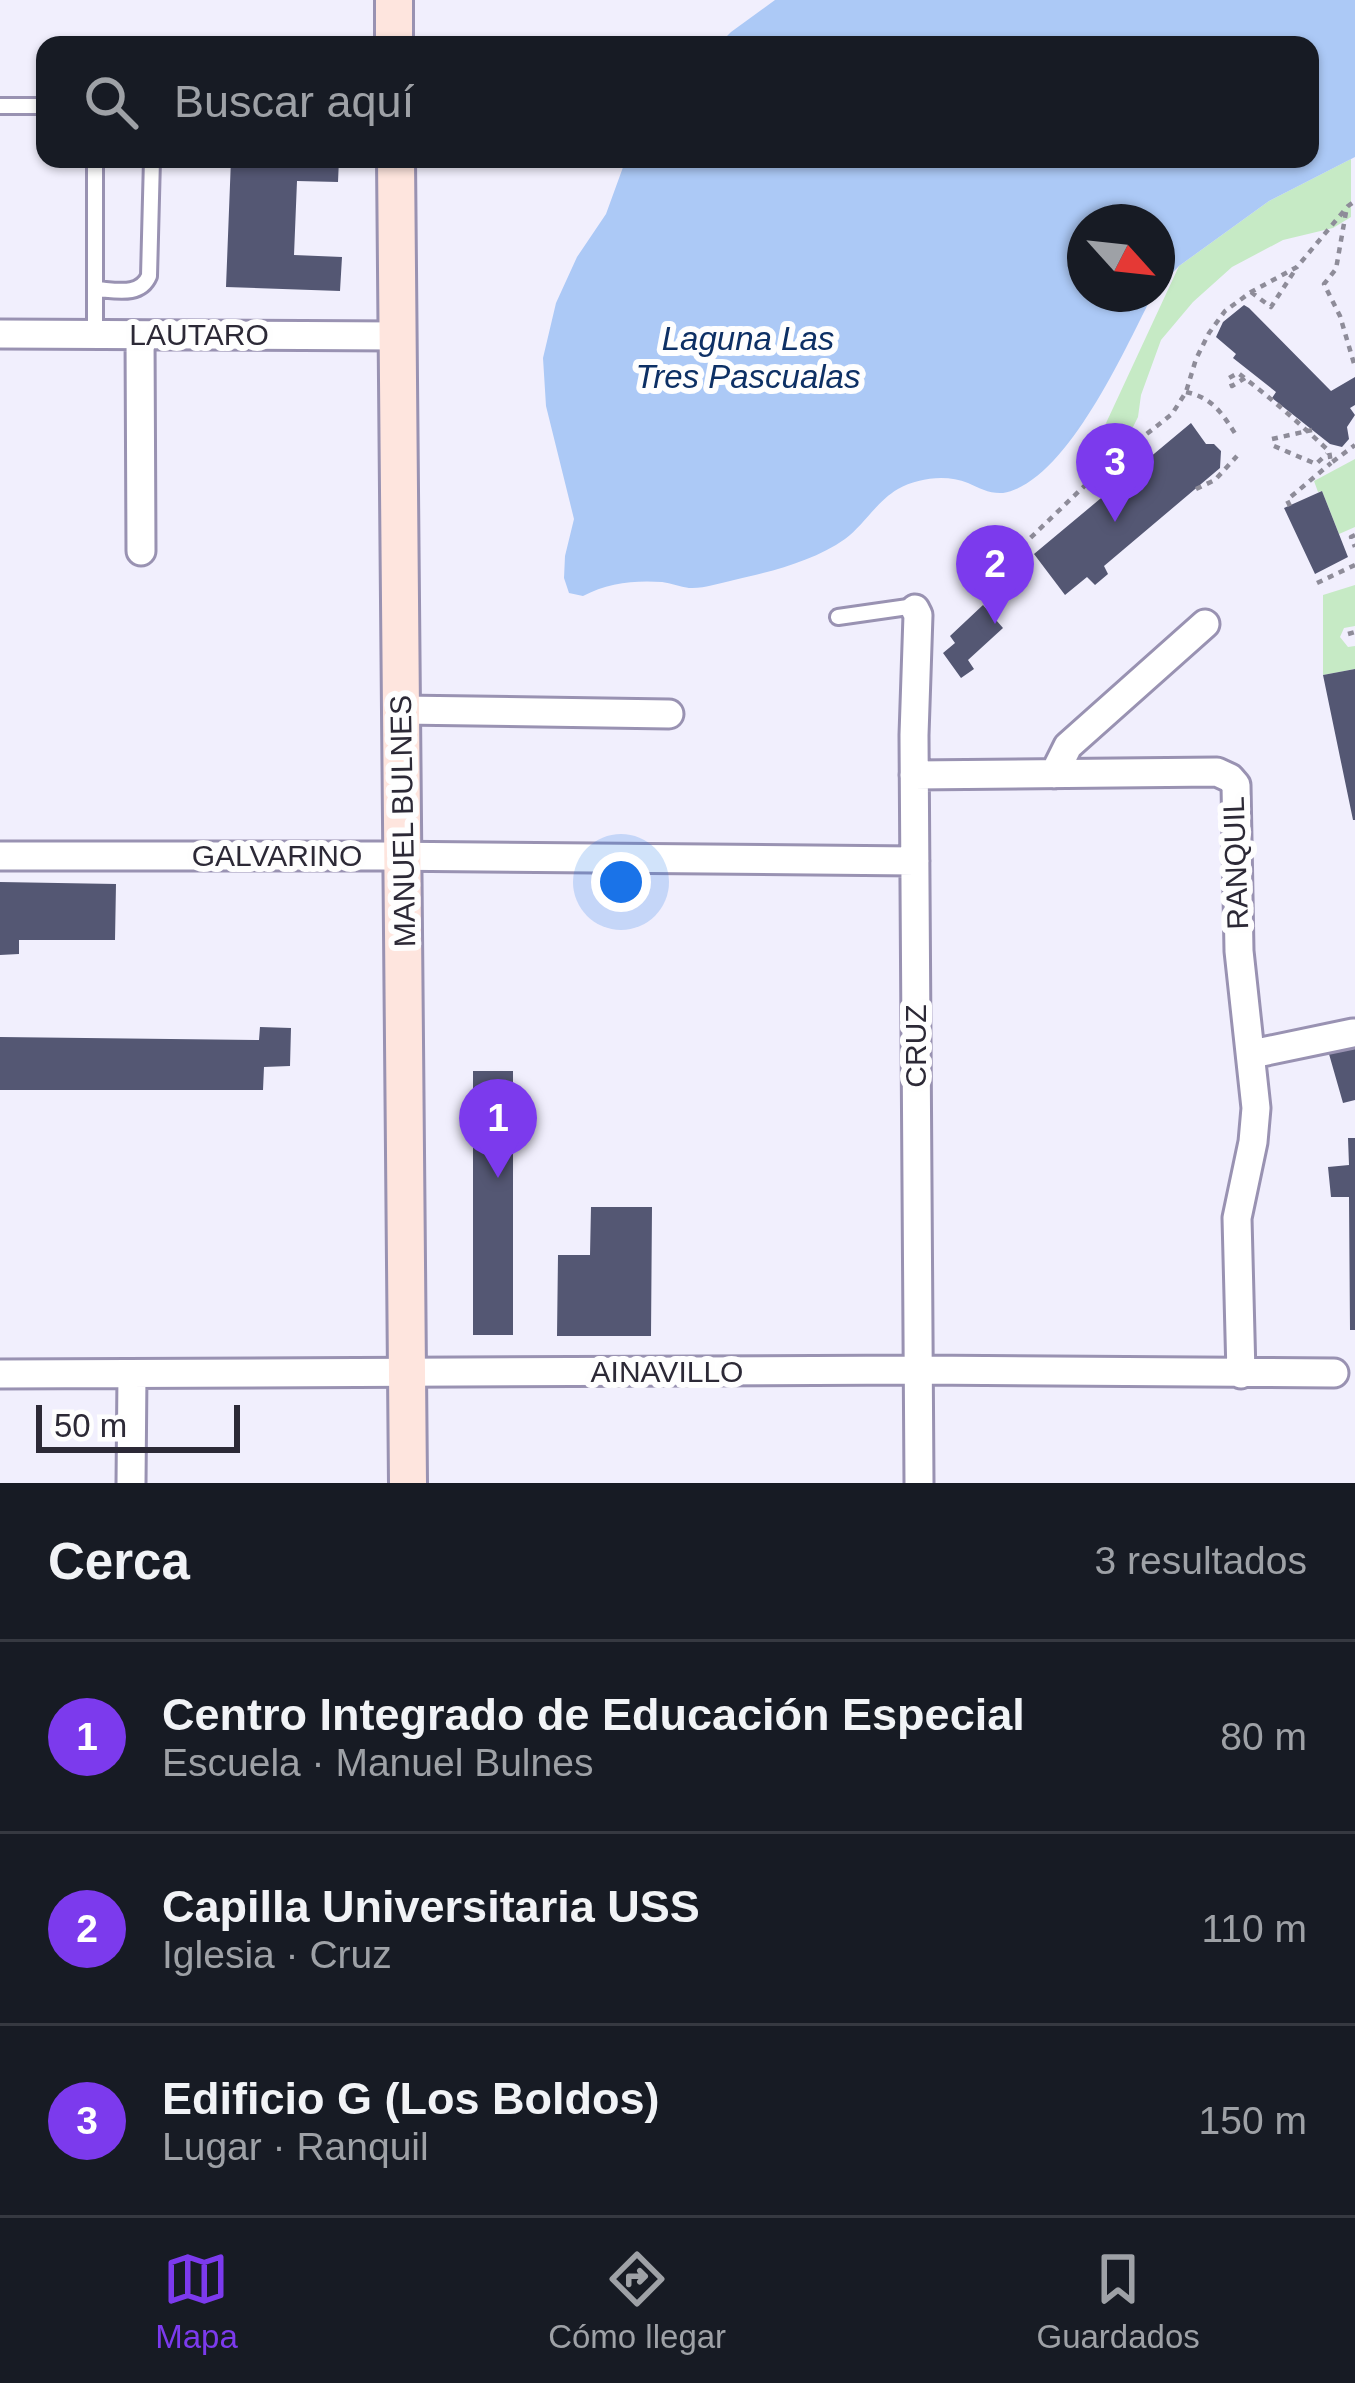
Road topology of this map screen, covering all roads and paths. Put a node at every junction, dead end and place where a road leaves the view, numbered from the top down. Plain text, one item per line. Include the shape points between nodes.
1 (394, 0) edge
2 (394, 36) edge
3 (0, 106) edge
4 (36, 106) edge
5 (95, 168) edge
6 (152, 168) edge
7 (396, 168) edge
8 (1355, 201) edge
9 (1348, 206) junction
10 (1297, 266) junction
11 (95, 289) junction
12 (1251, 292) junction
13 (0, 334) edge
14 (95, 334) junction
15 (140, 335) junction
16 (398, 336) junction
17 (1355, 368) edge
18 (1245, 378) dead end
19 (1186, 392) junction
20 (1310, 431) junction
21 (1238, 438) dead end
22 (1355, 446) edge
23 (1329, 451) junction
24 (1237, 456) dead end
25 (1331, 464) junction
26 (1196, 489) dead end
27 (1289, 506) dead end
28 (1355, 536) edge
29 (1022, 546) dead end
30 (1355, 548) edge
31 (141, 551) dead end
32 (1355, 565) edge
33 (1317, 583) dead end
34 (915, 609) joint
35 (838, 616) dead end
36 (1205, 624) dead end
37 (402, 710) junction
38 (669, 714) dead end
39 (1054, 774) junction
40 (914, 775) junction
41 (0, 856) edge
42 (404, 856) junction
43 (915, 861) junction
44 (1352, 1033) edge
45 (1252, 1054) junction
46 (919, 1370) junction
47 (1334, 1373) dead end
48 (0, 1374) edge
49 (132, 1374) junction
50 (408, 1374) junction
51 (1240, 1374) junction
52 (131, 1483) edge
53 (408, 1483) edge
54 (920, 1483) edge

1 - 2 main road
3 - 4 lane
5 - 11 lane
6 - 11 lane via 145,285
7 - 16 main road, MANUEL BULNES
8 - 9 path
9 - 10 path
9 - 17 path via 1336,268 1324,284
10 - 12 path
10 - 12 path via 1271,307
11 - 14 lane
12 - 19 path via 1209,333
13 - 14 street, LAUTARO
14 - 15 street, LAUTARO
15 - 16 street, LAUTARO
15 - 31 street
16 - 37 main road, MANUEL BULNES
18 - 20 path
19 - 21 path via 1217,405
19 - 29 path via 1172,414
20 - 23 path
20 - 23 path via 1273,442 1316,464
22 - 25 path
23 - 25 path
24 - 26 path
25 - 27 path
28 - 30 path
32 - 33 path
34 - 35 lane
34 - 40 street, CRUZ
36 - 39 street via 1068,746
37 - 38 street
37 - 42 main road, MANUEL BULNES
39 - 40 street, RANQUIL
39 - 45 street, RANQUIL via 1217,772 1236,785 1239,950
40 - 43 street, CRUZ
41 - 42 street, GALVARINO
42 - 43 street, GALVARINO
42 - 50 main road, MANUEL BULNES
43 - 46 street, CRUZ
44 - 45 street
45 - 51 street, RANQUIL via 1256,1124 1237,1218
46 - 50 street, AINAVILLO
46 - 51 street, AINAVILLO
46 - 54 street, CRUZ
47 - 51 street, AINAVILLO
48 - 49 street, AINAVILLO
49 - 50 street, AINAVILLO
49 - 52 street
50 - 53 main road, MANUEL BULNES

